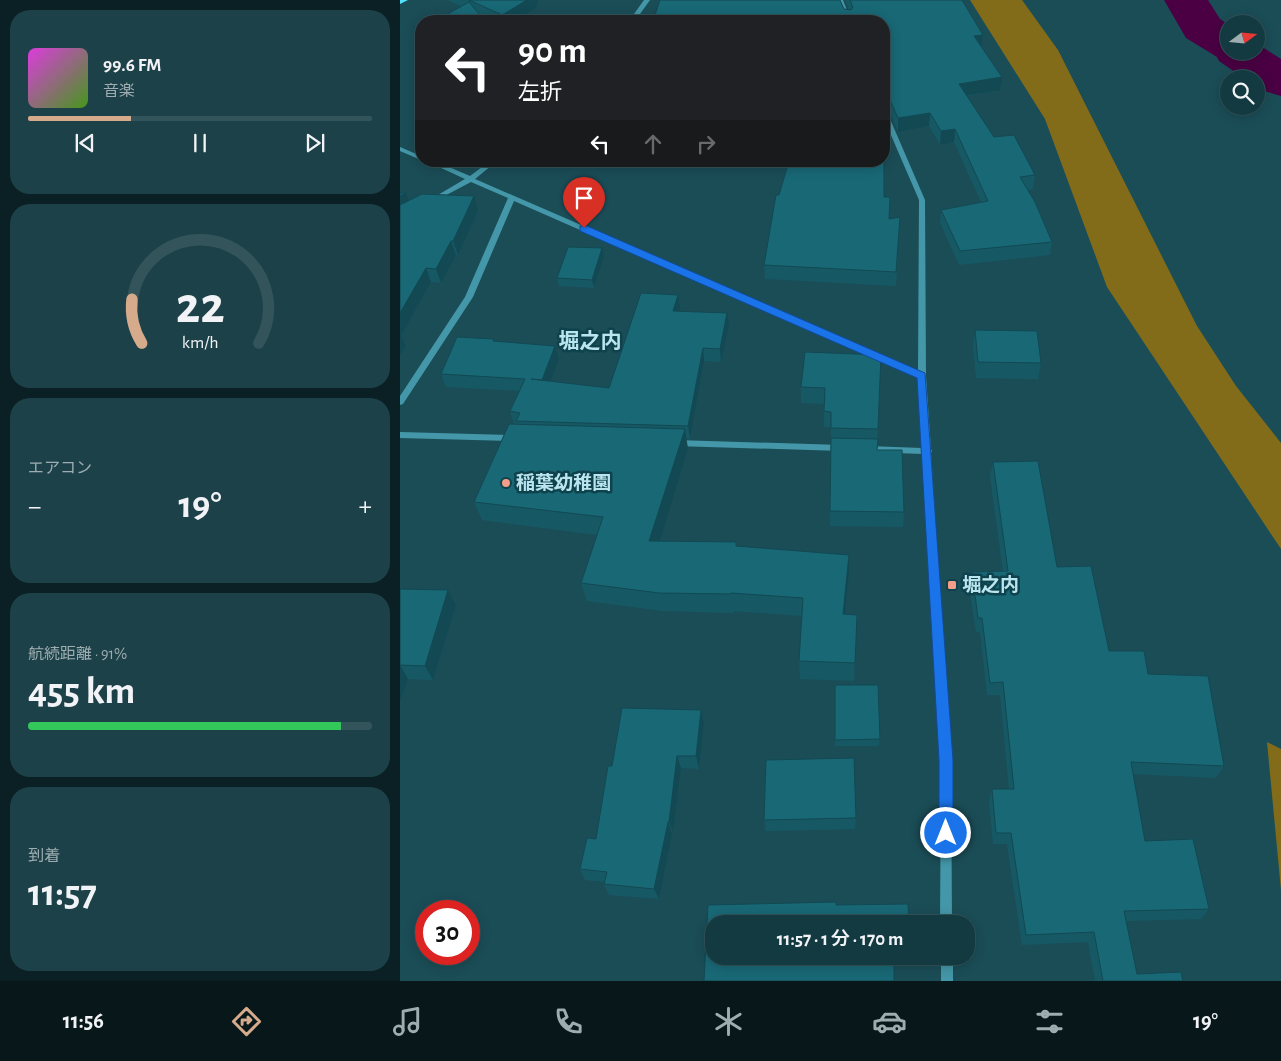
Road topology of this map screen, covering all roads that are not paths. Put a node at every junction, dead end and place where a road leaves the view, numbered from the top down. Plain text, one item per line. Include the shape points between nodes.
1 (404, 0) edge
2 (647, 0) edge
3 (840, 0) edge
4 (400, 2) edge
5 (636, 15) edge
6 (846, 15) edge
7 (890, 126) edge
8 (400, 149) edge
9 (415, 155) edge
10 (443, 167) edge
11 (486, 167) edge
12 (471, 179) junction
13 (512, 198) junction
14 (424, 206) edge
15 (922, 376) junction
16 (400, 402) edge
17 (400, 435) edge
18 (520, 439) edge
19 (669, 443) edge
20 (848, 448) edge
21 (858, 448) edge
22 (928, 451) junction
23 (946, 915) edge
24 (947, 965) edge
25 (947, 981) edge

1 - 4 main road
2 - 5 street
3 - 6 street
7 - 15 street via 922,200
8 - 9 street
10 - 12 street
11 - 12 street
12 - 13 street
12 - 14 street
13 - 15 street
13 - 16 street via 469,297
15 - 22 street
17 - 18 street
19 - 20 street
21 - 22 street
22 - 23 street via 946,760
24 - 25 street

